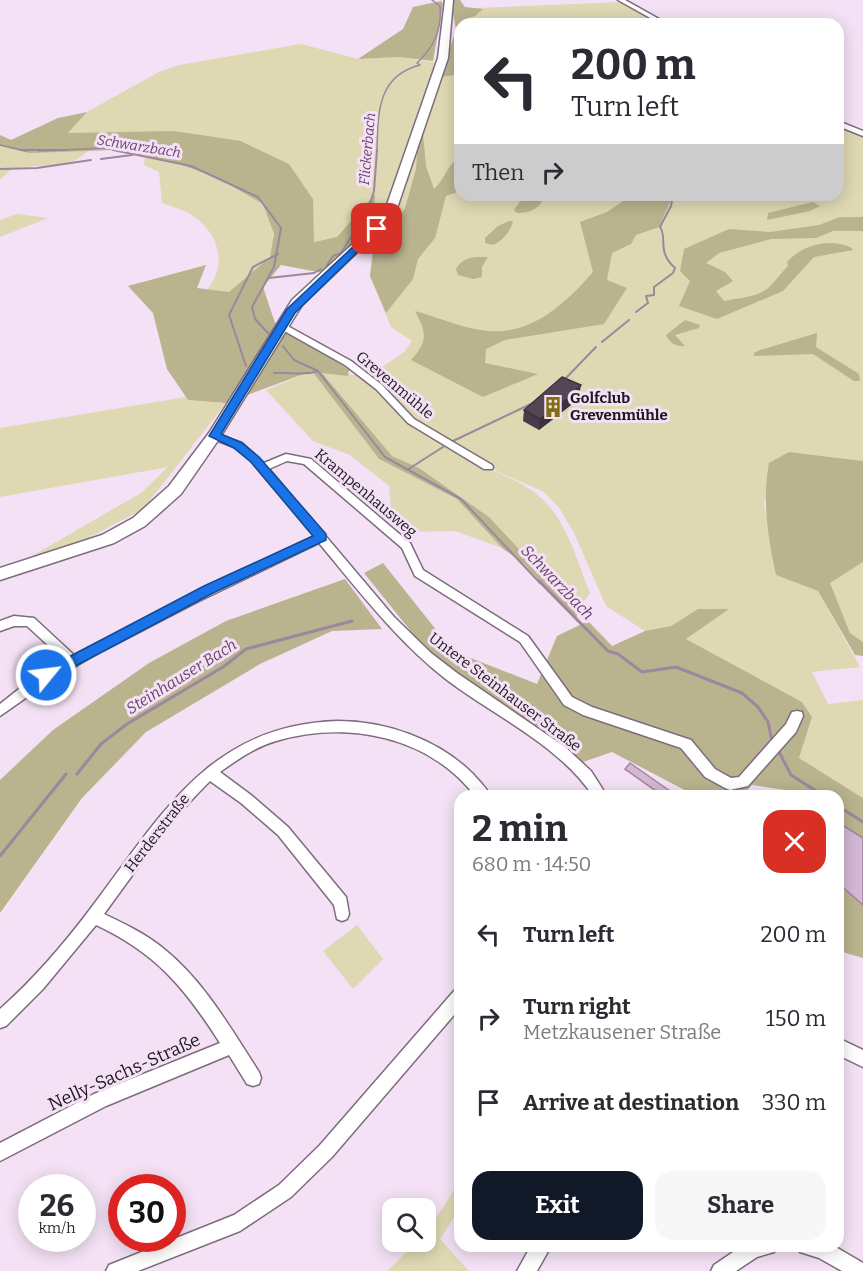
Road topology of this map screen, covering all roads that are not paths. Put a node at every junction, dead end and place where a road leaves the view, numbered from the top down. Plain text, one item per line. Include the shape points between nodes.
1 (449, 0) edge
2 (621, 0) edge
3 (654, 18) edge
4 (844, 126) edge
5 (863, 134) edge
6 (282, 326) junction
7 (214, 436) junction
8 (263, 467) junction
9 (488, 467) dead end
10 (322, 537) junction
11 (0, 574) edge
12 (0, 626) edge
13 (72, 661) junction
14 (0, 711) edge
15 (797, 716) dead end
16 (209, 772) junction
17 (479, 790) edge
18 (596, 790) edge
19 (342, 914) dead end
20 (94, 917) junction
21 (454, 1004) edge
22 (0, 1020) edge
23 (232, 1046) junction
24 (844, 1049) edge
25 (863, 1059) edge
26 (253, 1078) dead end
27 (0, 1152) edge
28 (538, 1252) edge
29 (749, 1252) edge
30 (826, 1252) edge
31 (115, 1271) edge
32 (526, 1271) edge
33 (720, 1271) edge
34 (860, 1271) edge

1 - 6 main road via 443,58 388,217 305,295
2 - 3 street
4 - 5 street
6 - 7 main road
6 - 9 street, Grevenmühle via 348,363 379,387 411,421
7 - 8 street, Untere Steinhauser Straße via 238,445
7 - 11 main road via 175,490 139,522 88,547
8 - 10 street, Untere Steinhauser Straße
8 - 15 street, Krampenhausweg via 286,457 307,461 406,546 419,573 528,643 568,701 686,744 710,773 730,784 743,782
10 - 13 street via 208,590
10 - 18 street, Untere Steinhauser Straße via 390,620 427,656 560,751
12 - 13 street via 30,621
13 - 14 street via 24,689
16 - 17 street, Herderstraße via 262,739 300,729 339,725 394,735 442,757
16 - 19 street via 283,831 341,902
16 - 20 street, Herderstraße via 173,808
20 - 22 street, Herderstraße
20 - 23 street, Nelly-Sachs-Straße via 122,928 169,961
21 - 31 street via 326,1151 285,1191 240,1222
23 - 26 street, Nelly-Sachs-Straße
23 - 27 street, Nelly-Sachs-Straße via 100,1100
24 - 25 street
28 - 32 street
29 - 33 street
30 - 34 street

